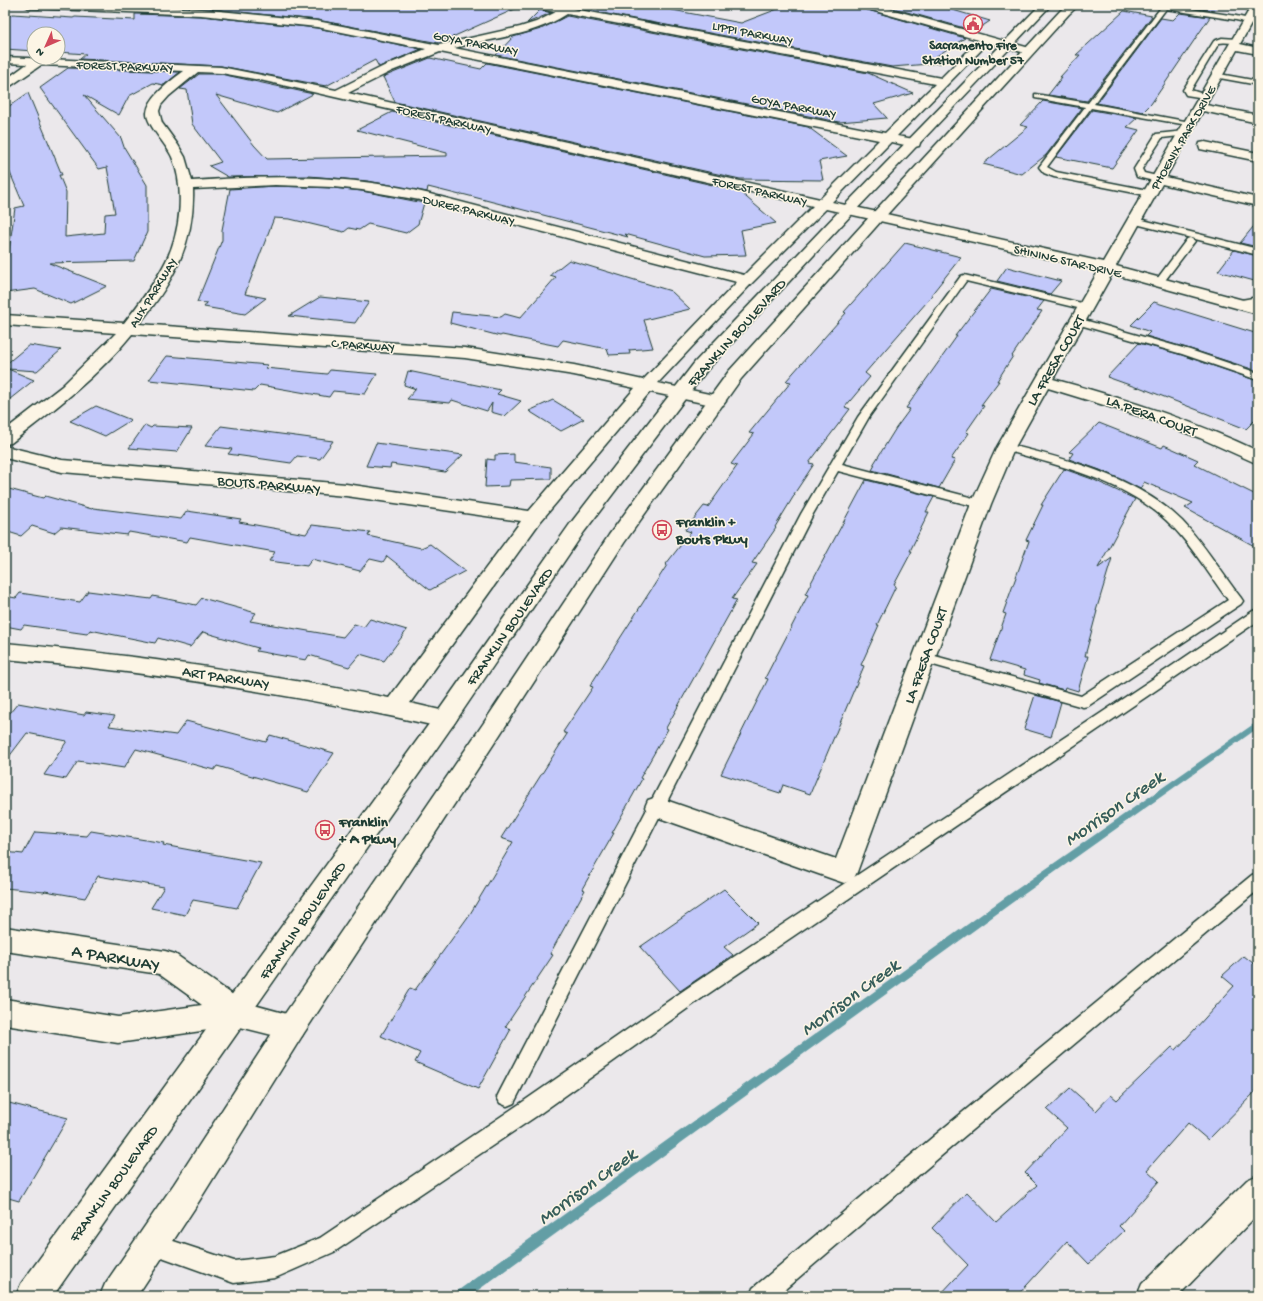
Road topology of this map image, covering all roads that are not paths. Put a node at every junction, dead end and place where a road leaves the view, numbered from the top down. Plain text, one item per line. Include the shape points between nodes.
1 (28, 5) edge
2 (534, 5) edge
3 (865, 5) edge
4 (1046, 5) edge
5 (1074, 5) edge
6 (1257, 5) edge
7 (570, 8) edge
8 (1253, 22) edge
9 (986, 39) junction
10 (1235, 44) junction
11 (1008, 45) junction
12 (440, 49) junction
13 (1029, 51) junction
14 (1258, 51) edge
15 (5, 60) edge
16 (26, 61) edge
17 (66, 63) edge
18 (32, 66) edge
19 (195, 68) junction
20 (1217, 75) junction
21 (942, 82) junction
22 (1258, 83) edge
23 (5, 86) edge
24 (338, 94) junction
25 (1038, 96) dead end
26 (1203, 102) junction
27 (1090, 105) junction
28 (1258, 119) edge
29 (1187, 128) junction
30 (887, 137) junction
31 (914, 143) junction
32 (1205, 146) dead end
33 (1258, 157) edge
34 (1158, 180) junction
35 (186, 186) junction
36 (1150, 193) junction
37 (1258, 202) edge
38 (821, 204) junction
39 (848, 210) junction
40 (877, 217) junction
41 (1135, 221) junction
42 (1190, 241) dead end
43 (1258, 252) edge
44 (1108, 268) junction
45 (747, 280) junction
46 (1160, 281) junction
47 (1258, 300) edge
48 (1240, 303) junction
49 (1258, 309) edge
50 (1081, 314) junction
51 (5, 320) edge
52 (129, 329) junction
53 (1258, 377) edge
54 (1043, 381) junction
55 (647, 385) junction
56 (682, 393) junction
57 (717, 401) junction
58 (5, 439) edge
59 (1006, 446) junction
60 (5, 452) edge
61 (1258, 458) edge
62 (834, 466) junction
63 (981, 504) junction
64 (533, 518) junction
65 (1258, 614) edge
66 (5, 651) edge
67 (924, 658) junction
68 (395, 707) junction
69 (445, 719) junction
70 (657, 807) junction
71 (1258, 880) edge
72 (5, 939) edge
73 (5, 1012) edge
74 (236, 1014) junction
75 (292, 1026) junction
76 (507, 1098) dead end
77 (1258, 1191) edge
78 (152, 1244) junction
79 (33, 1296) edge
80 (117, 1296) edge
81 (761, 1296) edge
82 (1154, 1296) edge

1 - 12 street, GOYA PARKWAY via 181,10 279,19 354,30
2 - 7 street, LIPPI PARKWAY
3 - 9 street
4 - 11 street, FRANKLIN BOULEVARD
5 - 13 street, FRANKLIN BOULEVARD
6 - 8 street, PHOENIX PARK DRIVE
7 - 12 street via 545,22 524,29
7 - 21 street, LIPPI PARKWAY
8 - 10 street, PHOENIX PARK DRIVE
8 - 27 lane via 1164,7
9 - 11 street
9 - 21 street
10 - 14 street
10 - 20 street, PHOENIX PARK DRIVE
10 - 26 lane via 1222,40 1216,42 1187,90
11 - 13 street
11 - 31 street, FRANKLIN BOULEVARD
12 - 24 street via 392,66
12 - 30 street, GOYA PARKWAY
13 - 40 street, FRANKLIN BOULEVARD
15 - 16 street, FOREST PARKWAY
17 - 19 street, FOREST PARKWAY
18 - 23 street
19 - 24 street, FOREST PARKWAY via 234,72
19 - 35 street, ALIX PARKWAY via 159,98 153,110 155,121 176,150
20 - 22 lane
20 - 26 street, PHOENIX PARK DRIVE
21 - 30 street
24 - 38 street, FOREST PARKWAY
25 - 27 lane
26 - 28 street
26 - 29 street, PHOENIX PARK DRIVE
27 - 29 lane
27 - 36 lane via 1043,167 1054,174
29 - 34 street, PHOENIX PARK DRIVE
29 - 34 lane via 1159,136 1138,169 1140,175
30 - 31 street, GOYA PARKWAY
30 - 38 street
31 - 39 street, FRANKLIN BOULEVARD
32 - 33 street
34 - 36 street, PHOENIX PARK DRIVE
34 - 37 street
35 - 45 street, DURER PARKWAY via 306,181 385,189
35 - 52 street, ALIX PARKWAY via 186,208 177,251 166,274
36 - 41 street, PHOENIX PARK DRIVE
38 - 39 street, FOREST PARKWAY
38 - 45 street
39 - 40 street, FOREST PARKWAY
39 - 56 street, FRANKLIN BOULEVARD via 701,366
40 - 44 street, SHINING STAR DRIVE
40 - 57 street, FRANKLIN BOULEVARD via 735,375
41 - 43 lane
41 - 44 street, PHOENIX PARK DRIVE
42 - 46 lane
44 - 46 street, SHINING STAR DRIVE
44 - 50 street, LA FRESA COURT
45 - 55 street
46 - 48 street, SHINING STAR DRIVE
47 - 48 lane
48 - 49 street, SHINING STAR DRIVE
50 - 53 lane
50 - 54 street, LA FRESA COURT
50 - 62 lane via 964,278 864,417
51 - 52 street, C PARKWAY
52 - 55 street, C PARKWAY via 465,353
52 - 58 street, ALIX PARKWAY via 74,384
54 - 59 street, LA FRESA COURT
54 - 61 street, LA PERA COURT via 1106,398 1155,415
55 - 56 street, C PARKWAY
55 - 64 street
56 - 57 street, C PARKWAY
56 - 69 street, FRANKLIN BOULEVARD via 577,528
57 - 75 street, FRANKLIN BOULEVARD via 616,539
59 - 63 street, LA FRESA COURT
59 - 67 lane via 1102,477 1148,501 1168,515 1183,531 1236,601 1083,702
60 - 64 street, BOUTS PARKWAY via 62,466 346,490
62 - 63 lane
62 - 70 lane
63 - 67 street, LA FRESA COURT
64 - 68 street
65 - 78 lane via 699,990 328,1246 275,1267 234,1272
66 - 68 street, ART PARKWAY via 217,675
67 - 70 street, LA FRESA COURT via 844,872
68 - 69 street, ART PARKWAY
69 - 74 street, FRANKLIN BOULEVARD
70 - 76 lane
71 - 81 lane
72 - 74 street, A PARKWAY via 165,963
73 - 74 street, A PARKWAY via 118,1030
74 - 75 street, A PARKWAY
74 - 79 street, FRANKLIN BOULEVARD
75 - 78 street, FRANKLIN BOULEVARD
77 - 82 street
78 - 80 street, FRANKLIN BOULEVARD

